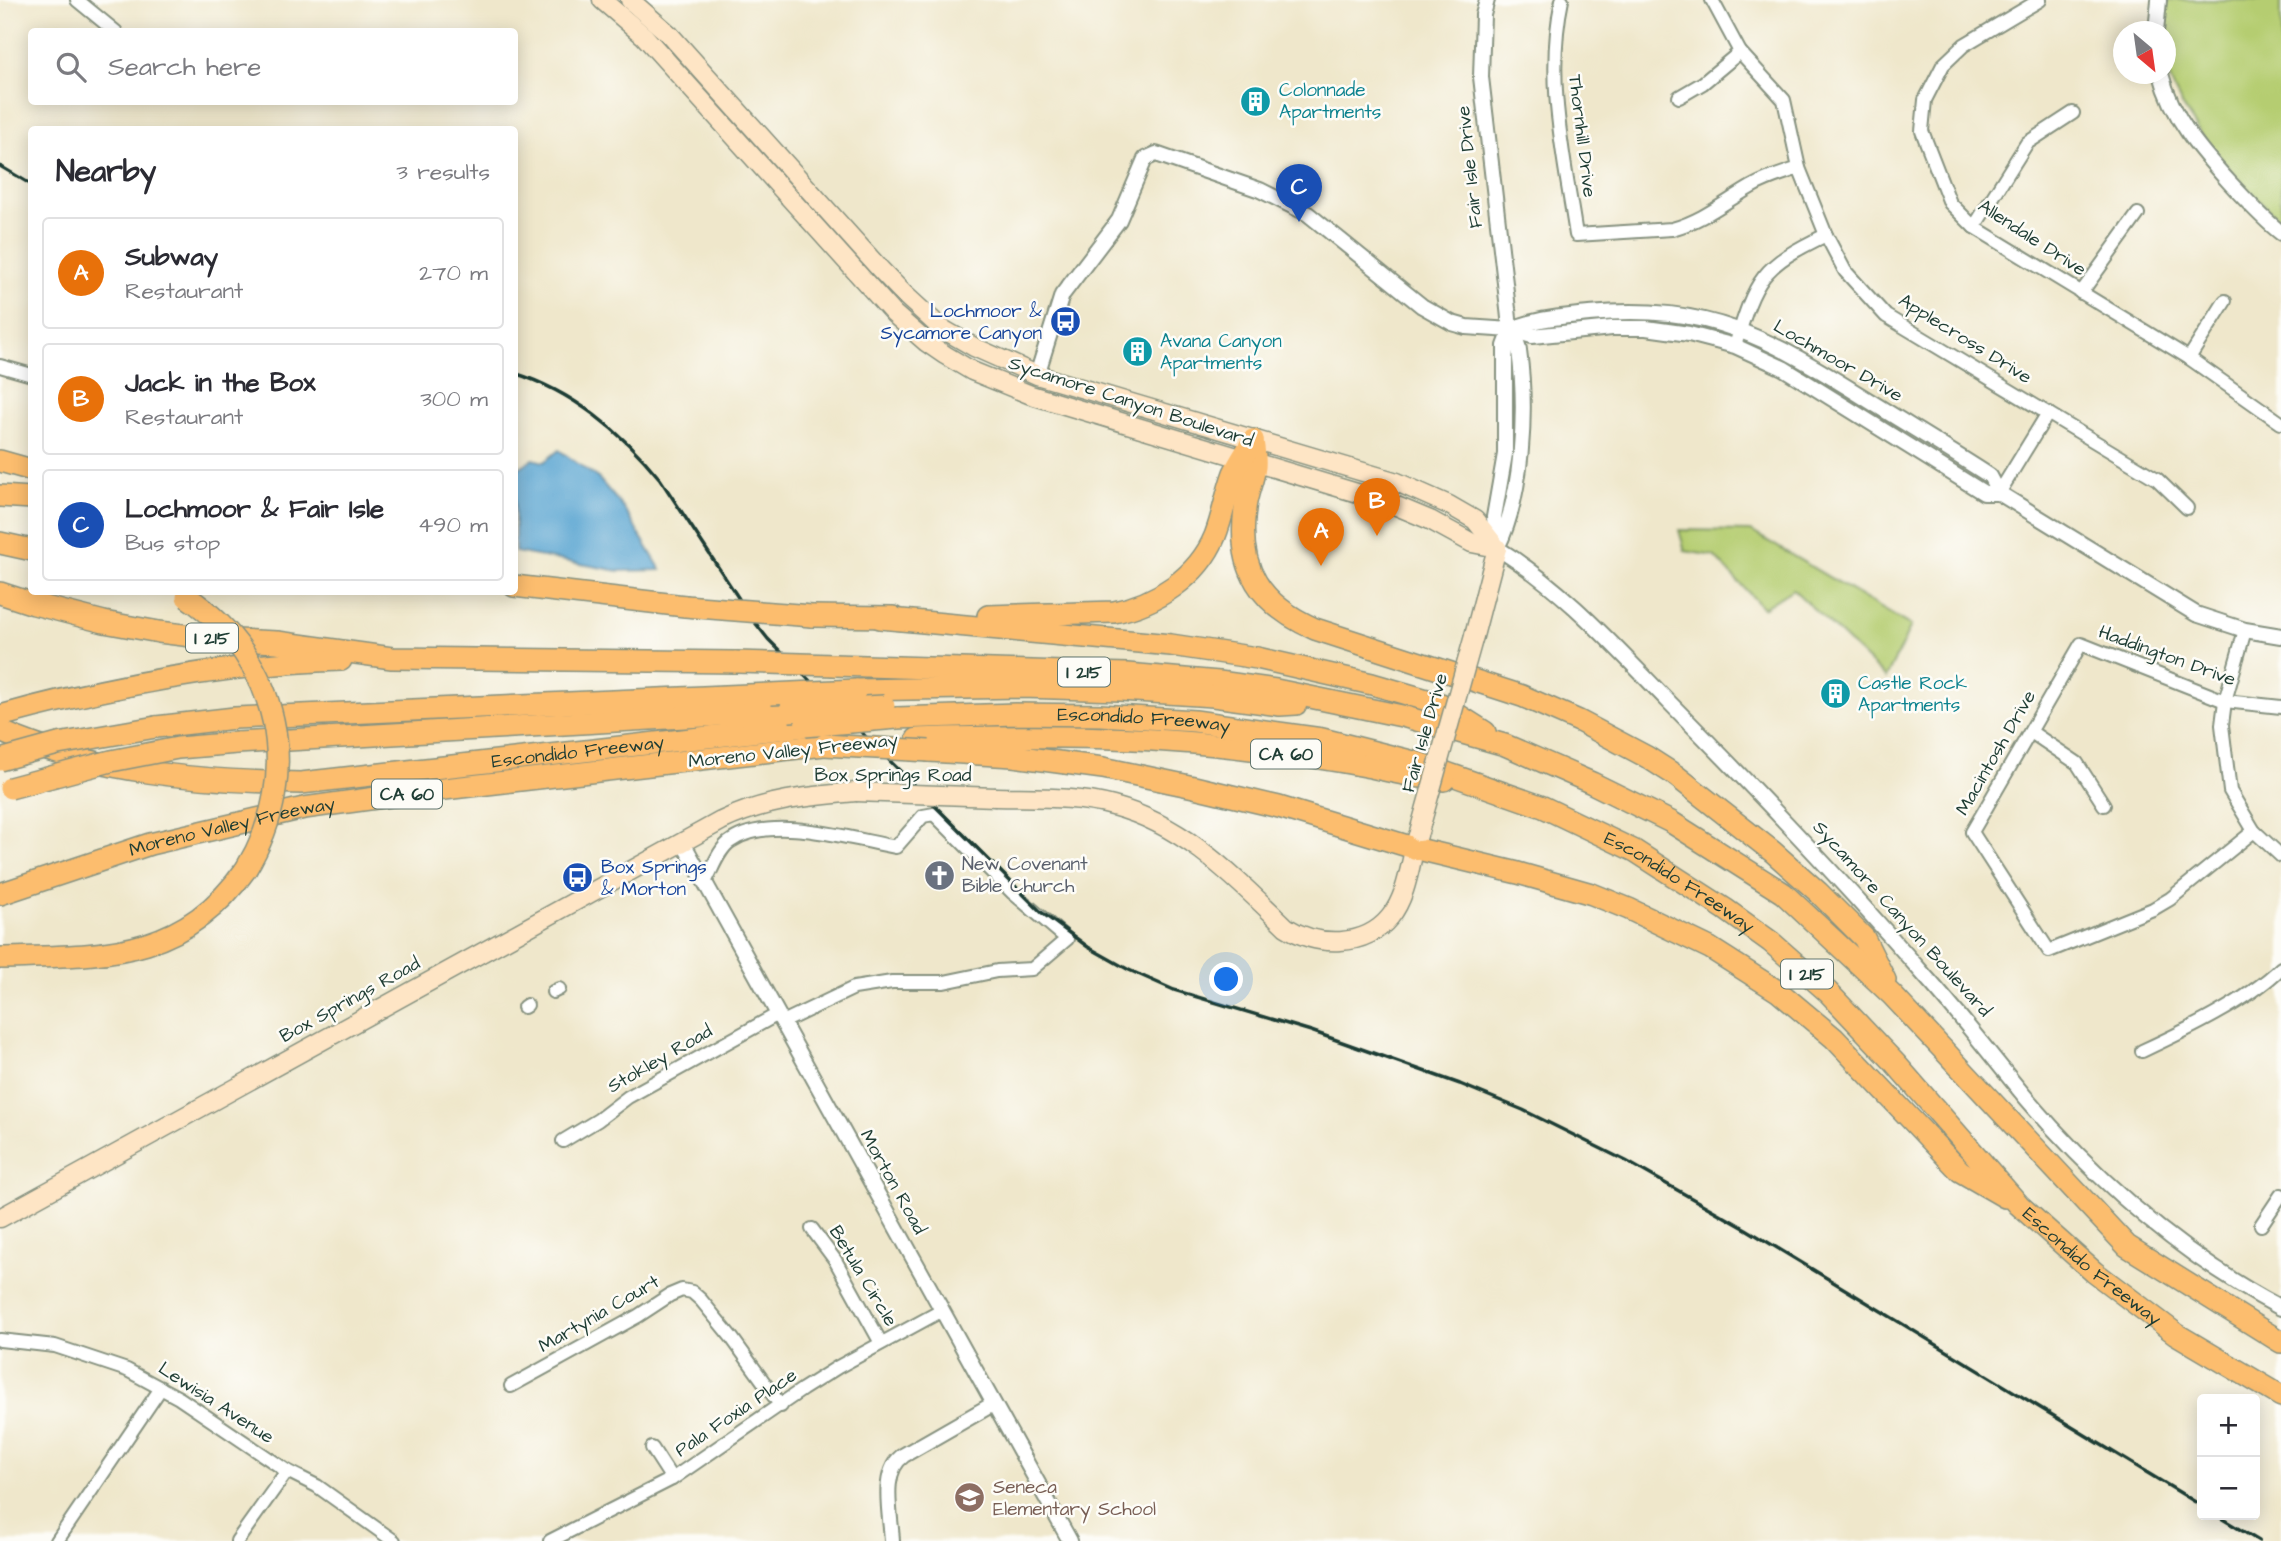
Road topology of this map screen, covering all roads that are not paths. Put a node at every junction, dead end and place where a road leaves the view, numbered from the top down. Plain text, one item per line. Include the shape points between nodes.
1 (77, 0) edge
2 (602, 0) edge
3 (630, 0) edge
4 (1487, 0) edge
5 (1562, 0) edge
6 (1712, 0) edge
7 (2040, 0) edge
8 (2159, 0) edge
9 (2157, 21) edge
10 (111, 28) edge
11 (1740, 52) junction
12 (2164, 84) edge
13 (1679, 97) dead end
14 (2073, 113) dead end
15 (1799, 169) junction
16 (2138, 214) dead end
17 (1974, 227) junction
18 (2281, 233) edge
19 (1826, 235) junction
20 (2081, 293) junction
21 (2225, 302) dead end
22 (1511, 330) junction
23 (1740, 330) junction
24 (1735, 346) junction
25 (2189, 358) junction
26 (0, 366) edge
27 (28, 374) edge
28 (1037, 375) junction
29 (2048, 413) junction
30 (2281, 422) edge
31 (1253, 440) junction
32 (0, 461) edge
33 (1249, 462) junction
34 (28, 469) edge
35 (1999, 493) junction
36 (0, 496) edge
37 (28, 498) edge
38 (2187, 508) dead end
39 (0, 543) edge
40 (1497, 548) junction
41 (28, 549) edge
42 (518, 586) edge
43 (0, 593) edge
44 (183, 595) edge
45 (880, 618) junction
46 (2245, 631) junction
47 (2281, 636) edge
48 (2081, 644) joint
49 (392, 658) junction
50 (1332, 700) junction
51 (2225, 701) junction
52 (2281, 708) edge
53 (890, 712) junction
54 (0, 716) edge
55 (0, 731) edge
56 (2031, 732) junction
57 (923, 745) junction
58 (1505, 745) junction
59 (0, 760) edge
60 (1471, 782) junction
61 (5, 790) edge
62 (2104, 805) dead end
63 (1543, 807) junction
64 (2254, 831) junction
65 (1416, 840) junction
66 (682, 841) junction
67 (2281, 856) edge
68 (705, 882) junction
69 (0, 894) edge
70 (0, 958) edge
71 (2281, 968) edge
72 (1892, 995) junction
73 (780, 1018) junction
74 (2143, 1051) dead end
75 (563, 1141) dead end
76 (2281, 1195) edge
77 (2019, 1205) junction
78 (0, 1218) edge
79 (2261, 1225) dead end
80 (812, 1229) dead end
81 (2281, 1308) edge
82 (941, 1311) junction
83 (0, 1340) edge
84 (2281, 1342) edge
85 (881, 1343) junction
86 (511, 1386) dead end
87 (161, 1388) junction
88 (2281, 1396) edge
89 (993, 1404) junction
90 (781, 1406) junction
91 (652, 1448) dead end
92 (287, 1471) junction
93 (672, 1479) junction
94 (57, 1541) edge
95 (237, 1541) edge
96 (394, 1541) edge
97 (550, 1541) edge
98 (892, 1541) edge
99 (1070, 1541) edge

1 - 10 street
2 - 33 main road, Sycamore Canyon Boulevard via 644,36 894,314 926,342 972,371 1031,395
3 - 28 main road, Sycamore Canyon Boulevard via 670,35 905,295 941,328
4 - 22 street, Fair Isle Drive via 1481,77
5 - 15 street, Thornhill Drive via 1554,88 1576,235 1682,227 1754,185
6 - 11 street, Applecross Drive
7 - 17 street, Allendale Drive via 1964,46 1943,65 1925,100 1922,131 1950,203
8 - 9 street
11 - 13 street
11 - 15 street, Applecross Drive via 1784,100
12 - 18 street via 2172,108 2193,141
14 - 17 street via 2027,143
15 - 19 street, Applecross Drive
16 - 20 street
17 - 20 street, Allendale Drive
19 - 23 street via 1791,251 1767,272 1754,291
19 - 29 street, Applecross Drive via 1845,271 1886,316
20 - 25 street, Allendale Drive
21 - 25 street
22 - 23 street, Lochmoor Drive via 1527,322 1628,312 1682,315
22 - 24 street, Lochmoor Drive via 1532,336 1646,328
22 - 28 street, Lochmoor Drive via 1466,327 1436,316 1407,286 1308,214 1260,190 1156,154 1145,159 1119,220 1062,295
22 - 40 street, Fair Isle Drive via 1519,347 1522,418 1514,499
23 - 24 street
23 - 35 street, Lochmoor Drive via 1780,346 1990,476
24 - 35 street, Lochmoor Drive via 1783,368 1983,493
25 - 30 street, Allendale Drive
26 - 27 street
28 - 31 main road, Sycamore Canyon Boulevard
29 - 35 street
29 - 38 street, Applecross Drive via 2157,479
31 - 33 highway
31 - 40 main road, Sycamore Canyon Boulevard via 1423,493 1475,520
32 - 34 highway
33 - 40 main road, Sycamore Canyon Boulevard via 1387,502 1472,542
33 - 45 highway via 1235,471 1206,552 1182,579 1132,609 1097,614
33 - 72 highway via 1245,554 1260,590 1273,606 1315,629 1522,696 1647,757 1773,852 1818,892 1864,938
35 - 46 street, Lochmoor Drive via 2196,614
36 - 37 highway
39 - 41 highway
40 - 65 main road, Fair Isle Drive, bridge
40 - 81 street, Sycamore Canyon Boulevard via 1581,611 1744,777 1896,942 2079,1155 2177,1241
42 - 45 highway, bridge via 685,606
43 - 49 highway, Escondido Freeway / I 215 via 159,632
44 - 70 highway, bridge via 218,621 238,644 264,689 277,754 275,795 266,830 246,869 217,903 194,922 151,944 105,954
45 - 58 highway via 1171,645 1257,658 1441,704
46 - 47 street, Lochmoor Drive
46 - 51 street
48 - 51 street, Haddington Drive
48 - 56 street, Macintosh Drive
49 - 50 highway, Escondido Freeway / I 215, bridge via 1127,674 1219,682
49 - 54 highway via 251,666 153,679
50 - 58 highway, Escondido Freeway / I 215
50 - 59 highway, bridge via 1280,705 1213,696 1034,688 771,694 262,717 156,727 58,744
51 - 52 street, Haddington Drive
51 - 64 street via 2222,725 2230,791
53 - 55 highway, Escondido Freeway / I 215, bridge via 805,726 300,783 235,782 157,773 84,760
53 - 60 highway, Escondido Freeway / I 215 via 1195,721 1322,739 1418,763
53 - 61 highway, bridge via 789,711 178,748
53 - 63 highway via 992,704 1081,705 1240,718 1348,738 1457,769
56 - 62 street via 2077,762
56 - 64 street, Macintosh Drive via 1972,832 2049,951 2153,909
57 - 60 highway, Moreno Valley Freeway / CA 60 via 1017,736 1181,741 1353,764 1414,778
57 - 65 highway via 1103,768
57 - 69 highway, Moreno Valley Freeway / CA 60, bridge via 824,745 304,808 150,844
58 - 72 highway, Escondido Freeway / I 215 via 1671,822 1783,893
60 - 63 highway, Escondido Freeway / I 215
63 - 77 highway, Escondido Freeway / I 215 via 1635,851 1771,942 1828,992 1895,1063
64 - 67 street
65 - 66 main road, Box Springs Road, bridge via 1409,874 1390,917 1351,940 1315,941 1286,927 1197,845 1158,822 1084,801 856,792 799,797 740,811
65 - 77 highway via 1592,894 1710,948 1760,979 1834,1038 1960,1171
66 - 68 street, Morton Road
66 - 78 main road, Box Springs Road
68 - 73 street, Morton Road
68 - 73 street, Stokley Road via 729,841 758,830 783,827 896,847 923,816 934,814 1067,939 1032,969 944,982 854,988
71 - 74 street via 2255,990
72 - 84 highway, Escondido Freeway / I 215 via 2127,1246
73 - 75 street, Stokley Road via 628,1097
73 - 82 street, Morton Road
76 - 79 street
77 - 88 highway, Escondido Freeway / I 215 via 2137,1306
80 - 85 street, Betula Circle
82 - 85 street, Pala Foxia Place
82 - 89 street, Morton Road
83 - 87 street, Lewisia Avenue via 55,1346 92,1357
85 - 90 street, Pala Foxia Place
86 - 90 street, Martynia Court via 682,1290 701,1300
87 - 92 street, Lewisia Avenue
87 - 94 street
89 - 98 street via 893,1464
89 - 99 street, Morton Road
90 - 93 street, Pala Foxia Place
91 - 93 street
92 - 95 street
92 - 96 street, Lewisia Avenue via 317,1486
93 - 97 street, Pala Foxia Place

